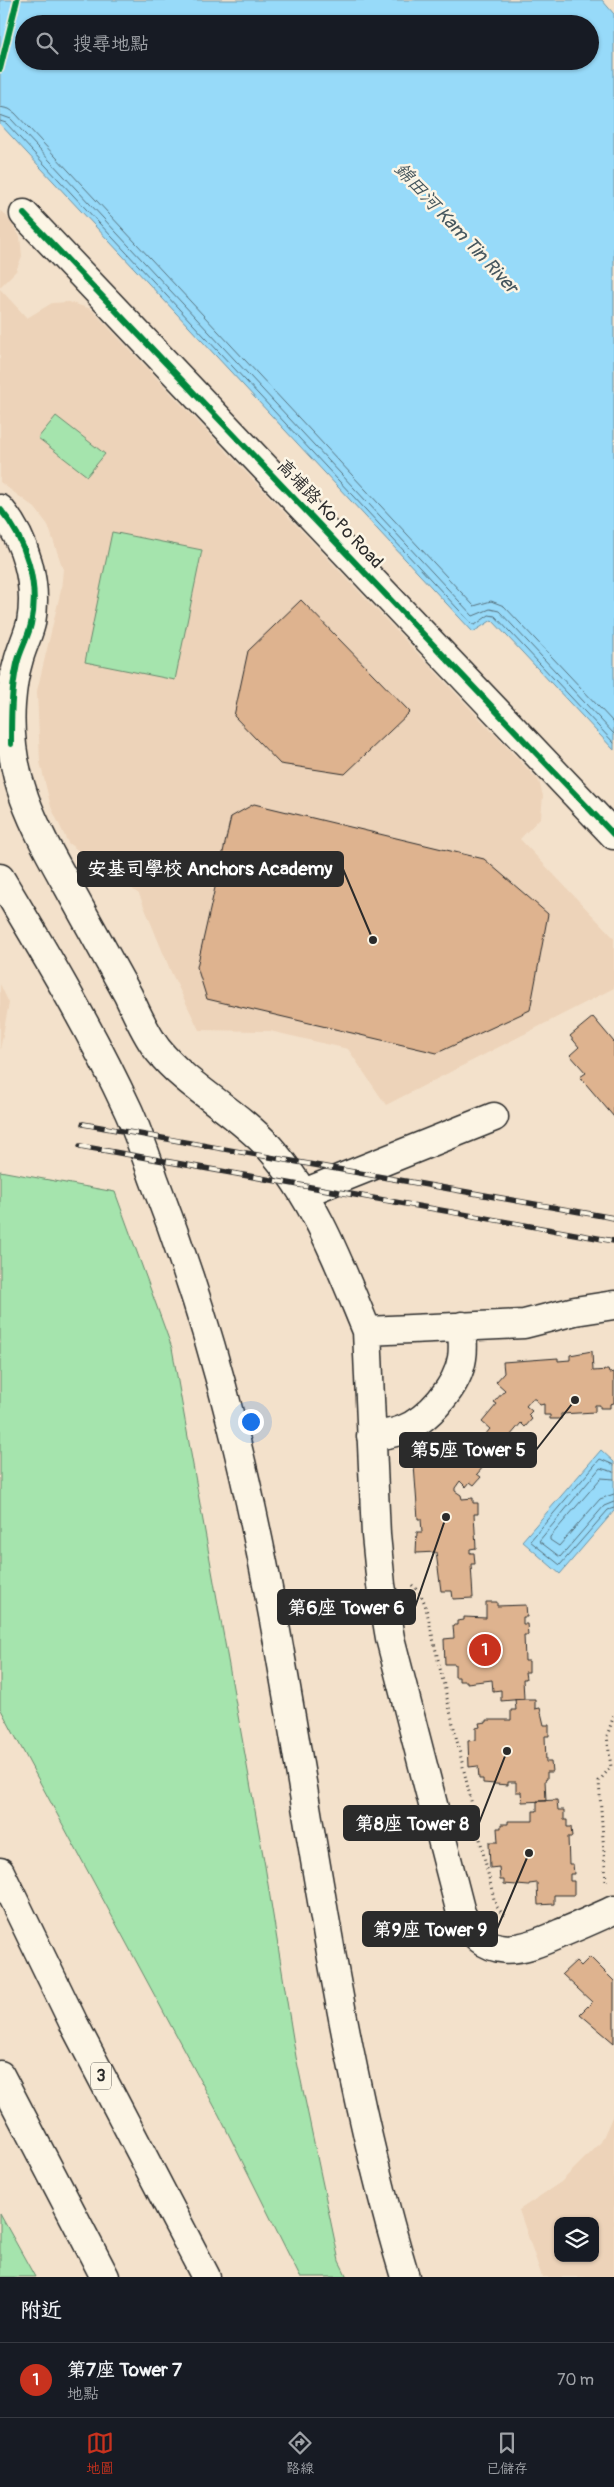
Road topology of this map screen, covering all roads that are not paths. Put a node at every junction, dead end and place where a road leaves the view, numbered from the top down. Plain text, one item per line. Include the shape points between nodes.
1 (24, 214) dead end
2 (0, 509) edge
3 (6, 748) edge
4 (614, 835) edge
5 (0, 878) edge
6 (494, 1117) dead end
7 (304, 1193) junction
8 (614, 1305) edge
9 (462, 1326) junction
10 (367, 1331) junction
11 (371, 1436) junction
12 (0, 1872) edge
13 (610, 1898) edge
14 (0, 2076) edge
15 (105, 2277) edge
16 (206, 2277) edge
17 (405, 2277) edge

1 - 4 main road, 高埔路 Ko Po Road
2 - 3 main road via 17,534 26,556 32,578 33,601 31,624 17,663
3 - 7 main road via 33,823 157,1049 190,1082 268,1146
5 - 17 main road via 43,948 128,1112 174,1231 208,1333 233,1426 267,1581 333,1960 367,2133
6 - 7 main road
7 - 10 main road via 328,1237
8 - 9 main road via 524,1324
9 - 10 main road
9 - 11 main road via 462,1358 449,1387 416,1422 387,1434
10 - 11 main road
11 - 13 main road via 376,1535 390,1638 461,1913 475,1934 496,1948 523,1949
12 - 16 main road, 3 via 75,2026
14 - 15 main road

